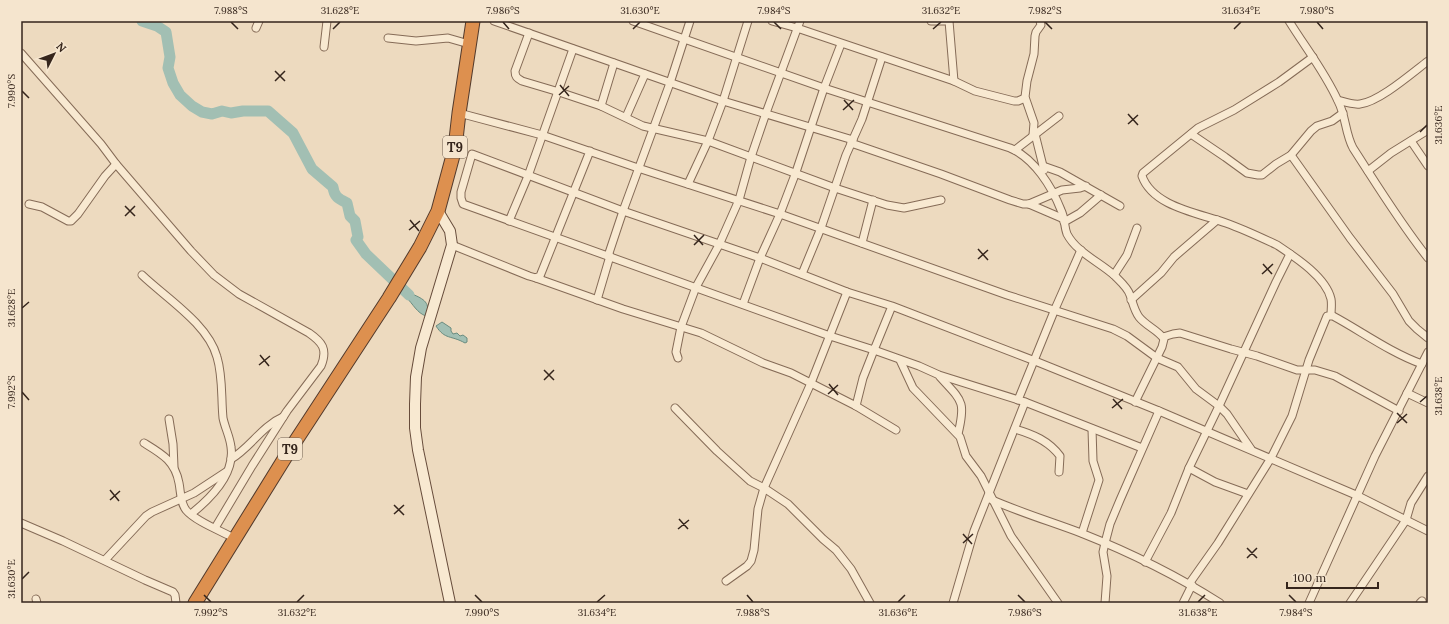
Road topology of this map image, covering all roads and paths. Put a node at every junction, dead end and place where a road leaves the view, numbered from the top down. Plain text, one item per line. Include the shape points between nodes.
1 (327, 21) edge
2 (473, 21) edge
3 (494, 21) edge
4 (633, 21) edge
5 (690, 21) edge
6 (748, 21) edge
7 (772, 21) edge
8 (931, 21) edge
9 (945, 21) edge
10 (948, 21) edge
11 (1040, 21) edge
12 (1289, 21) edge
13 (798, 24) edge
14 (529, 33) junction
15 (388, 38) dead end
16 (684, 39) junction
17 (469, 44) junction
18 (841, 44) junction
19 (324, 47) dead end
20 (573, 49) junction
21 (21, 53) edge
22 (882, 57) junction
23 (1313, 57) junction
24 (737, 58) junction
25 (1428, 61) edge
26 (614, 63) junction
27 (780, 72) junction
28 (645, 74) junction
29 (954, 81) junction
30 (670, 83) junction
31 (824, 88) junction
32 (559, 92) junction
33 (1025, 98) junction
34 (1338, 100) junction
35 (724, 101) junction
36 (1018, 101) junction
37 (867, 102) junction
38 (601, 106) junction
39 (459, 113) junction
40 (766, 113) junction
41 (1030, 113) junction
42 (1344, 113) junction
43 (1059, 116) dead end
44 (626, 117) junction
45 (1051, 122) junction
46 (811, 126) junction
47 (653, 128) junction
48 (1428, 130) edge
49 (1191, 134) junction
50 (542, 135) junction
51 (1034, 135) junction
52 (1411, 141) junction
53 (708, 142) junction
54 (852, 142) junction
55 (1015, 150) junction
56 (590, 151) junction
57 (1291, 155) junction
58 (751, 157) junction
59 (116, 164) junction
60 (1043, 166) junction
61 (1428, 166) edge
62 (638, 168) junction
63 (1368, 171) junction
64 (796, 172) junction
65 (528, 176) junction
66 (1048, 182) junction
67 (688, 184) junction
68 (1086, 186) junction
69 (835, 188) junction
70 (573, 192) junction
71 (1053, 194) junction
72 (1101, 195) junction
73 (739, 200) junction
74 (873, 200) junction
75 (941, 200) dead end
76 (29, 204) dead end
77 (1029, 204) junction
78 (1120, 206) dead end
79 (438, 211) junction
80 (623, 211) junction
81 (780, 214) junction
82 (1217, 220) junction
83 (509, 221) junction
84 (1064, 221) junction
85 (821, 228) junction
86 (1137, 228) dead end
87 (556, 236) junction
88 (862, 243) junction
89 (452, 245) junction
90 (719, 245) junction
91 (1081, 250) junction
92 (1290, 254) junction
93 (609, 256) junction
94 (760, 258) junction
95 (1428, 258) edge
96 (802, 274) junction
97 (142, 275) dead end
98 (1114, 275) junction
99 (536, 278) junction
100 (696, 287) junction
101 (847, 292) junction
102 (597, 300) junction
103 (1131, 300) junction
104 (743, 304) junction
105 (892, 306) junction
106 (1055, 309) junction
107 (1331, 315) junction
108 (681, 327) junction
109 (830, 336) junction
110 (1163, 337) junction
111 (1428, 338) edge
112 (874, 350) junction
113 (1243, 352) junction
114 (1428, 352) edge
115 (678, 358) dead end
116 (1157, 358) junction
117 (900, 360) junction
118 (1035, 361) junction
119 (1422, 364) junction
120 (1306, 371) junction
121 (939, 375) junction
122 (811, 383) junction
123 (1407, 393) junction
124 (1022, 401) junction
125 (1136, 402) junction
126 (1428, 403) edge
127 (856, 406) junction
128 (1219, 406) junction
129 (675, 408) dead end
130 (1160, 411) junction
131 (1398, 411) junction
132 (283, 417) junction
133 (169, 420) dead end
134 (1015, 429) junction
135 (1092, 429) junction
136 (896, 430) dead end
137 (1207, 432) junction
138 (958, 434) junction
139 (144, 443) dead end
140 (1142, 448) junction
141 (1252, 450) junction
142 (1271, 458) junction
143 (231, 459) junction
144 (174, 467) junction
145 (1189, 468) junction
146 (227, 471) junction
147 (1059, 472) dead end
148 (1428, 476) edge
149 (764, 488) junction
150 (988, 492) junction
151 (1248, 494) junction
152 (1356, 495) junction
153 (181, 498) junction
154 (992, 500) junction
155 (166, 505) junction
156 (189, 512) junction
157 (1406, 520) junction
158 (21, 523) edge
159 (215, 528) junction
160 (1428, 531) edge
161 (1082, 533) junction
162 (234, 538) junction
163 (1104, 543) junction
164 (105, 560) junction
165 (1145, 562) junction
166 (726, 581) dead end
167 (1190, 584) junction
168 (176, 603) edge
169 (195, 603) edge
170 (450, 603) edge
171 (870, 603) edge
172 (953, 603) edge
173 (1058, 603) edge
174 (1106, 603) edge
175 (1182, 603) edge
176 (1220, 603) edge
177 (1309, 603) edge
178 (1350, 603) edge

1 - 19 street
2 - 17 highway, T9
3 - 14 street
4 - 16 street
5 - 16 street
6 - 24 street
7 - 13 street
8 - 9 street
10 - 29 street
11 - 33 street via 1041,25 1035,36
12 - 23 street
13 - 18 street
13 - 27 street
14 - 20 street
14 - 32 street via 515,75 522,81
15 - 17 street via 416,41 448,38
16 - 24 street
16 - 30 street
17 - 39 highway, T9
18 - 22 street
18 - 31 street
20 - 26 street
20 - 32 street
21 - 59 street
22 - 29 street
22 - 37 street
23 - 34 street
23 - 49 street via 1279,82
24 - 27 street
24 - 35 street
25 - 34 street via 1372,100 1360,104
26 - 28 street
26 - 38 street
27 - 31 street
27 - 40 street
28 - 30 street
28 - 44 street
29 - 36 street via 975,91
30 - 35 street
30 - 47 street
31 - 37 street
31 - 46 street
32 - 38 street
32 - 50 street
33 - 36 street
33 - 41 street
34 - 42 street
35 - 40 street
35 - 53 street
36 - 41 street
37 - 54 street
37 - 55 street
38 - 44 street
39 - 50 street
39 - 79 highway, T9 via 455,148
40 - 46 street
40 - 58 street
41 - 45 street via 1039,120
41 - 51 street via 1034,123
42 - 57 street via 1332,121 1317,126
42 - 63 street via 1349,141
43 - 45 street
44 - 47 street
45 - 51 street
46 - 54 street
46 - 64 street
47 - 53 street
47 - 62 street
48 - 52 street
49 - 57 street via 1241,169 1254,175 1262,174
49 - 82 street via 1142,176 1148,187 1159,197 1193,213
50 - 56 street
50 - 65 street
51 - 55 street
51 - 60 street
52 - 61 street
52 - 63 street
53 - 58 street
53 - 67 street
54 - 69 street
54 - 77 street via 1010,200
55 - 66 street
56 - 62 street
56 - 70 street
57 - 111 street via 1393,294 1409,321
58 - 64 street
58 - 73 street
59 - 76 street via 71,221 42,207
59 - 132 street via 214,274 239,294 308,333 322,345 324,359 321,366
60 - 66 street
60 - 68 street
62 - 67 street
62 - 80 street
63 - 95 street
64 - 69 street
64 - 81 street
65 - 70 street
65 - 83 street
65 - 83 street via 472,154 460,192 463,204
66 - 71 street
67 - 73 street
68 - 71 street via 1065,189
68 - 72 street
69 - 74 street
69 - 85 street
70 - 80 street
70 - 87 street
71 - 77 street
71 - 84 street via 1062,210
72 - 78 street
72 - 84 street via 1080,213
73 - 81 street
73 - 90 street
74 - 75 street via 904,208
74 - 88 street
77 - 84 street
79 - 89 main road via 450,231
79 - 162 highway, T9 via 410,265
80 - 90 street
80 - 93 street
81 - 85 street
81 - 94 street
82 - 92 street via 1277,245
82 - 103 street via 1174,257 1161,273
83 - 87 street
84 - 91 street via 1068,234
85 - 88 street
85 - 96 street
86 - 98 street via 1127,255
87 - 93 street
87 - 99 street via 540,276
88 - 106 street via 1007,295
89 - 99 street
89 - 170 main road via 421,348 415,404 418,450
90 - 94 street
90 - 100 street
91 - 98 street
91 - 106 street
92 - 107 street via 1323,283 1330,297
92 - 113 street
93 - 100 street
93 - 102 street
94 - 96 street
94 - 104 street
96 - 101 street
97 - 143 street via 190,317 214,349 221,377 223,417 231,446
98 - 103 street via 1128,290
99 - 102 street
100 - 104 street
100 - 108 street
101 - 105 street
101 - 109 street
102 - 108 street
103 - 110 street via 1139,317
104 - 109 street
105 - 112 street
105 - 118 street
106 - 116 street via 1118,331
106 - 118 street
107 - 119 street via 1395,352
107 - 120 street via 1326,317
108 - 115 street via 676,352
108 - 122 street
109 - 112 street
109 - 122 street
110 - 113 street via 1180,333
110 - 116 street via 1164,342
112 - 117 street
112 - 127 street
113 - 120 street
113 - 128 street
114 - 119 street
116 - 125 street
116 - 128 street via 1178,367 1196,389
117 - 121 street
117 - 138 street via 913,388
118 - 124 street
118 - 125 street
119 - 123 street
120 - 131 street via 1315,370 1335,376
120 - 142 street via 1292,416
121 - 124 street
121 - 138 street via 962,404
122 - 127 street
122 - 149 street
123 - 126 street
123 - 131 street
124 - 134 street
124 - 135 street
125 - 130 street
127 - 136 street
128 - 137 street
128 - 141 street
129 - 149 street via 750,481
130 - 137 street
130 - 140 street
131 - 152 street
132 - 143 street via 272,423
132 - 159 street
133 - 144 street
134 - 147 street via 1051,445 1060,456
134 - 150 street
135 - 140 street
135 - 161 street via 1093,461 1099,480
137 - 141 street
137 - 145 street
138 - 150 street via 966,456 981,476
139 - 144 street via 165,457
140 - 163 street
141 - 142 street
142 - 151 street
142 - 152 street
143 - 146 street
144 - 153 street
145 - 151 street via 1215,482
145 - 165 street via 1171,513
146 - 153 street via 204,487
146 - 156 street via 220,485 204,503
148 - 157 street via 1411,503
149 - 166 street via 758,509 751,561
149 - 171 street via 788,504 842,556
150 - 154 street
150 - 172 street
151 - 167 street
152 - 157 street
152 - 177 street
153 - 155 street
153 - 156 street
154 - 161 street
154 - 173 street via 1014,541
155 - 156 street
155 - 164 street via 146,516
156 - 159 street
157 - 160 street
157 - 178 street
158 - 164 street
159 - 162 street
161 - 163 street
162 - 169 highway, T9
163 - 165 street
163 - 174 street
164 - 168 street via 173,592
165 - 167 street
167 - 175 street
167 - 176 street

